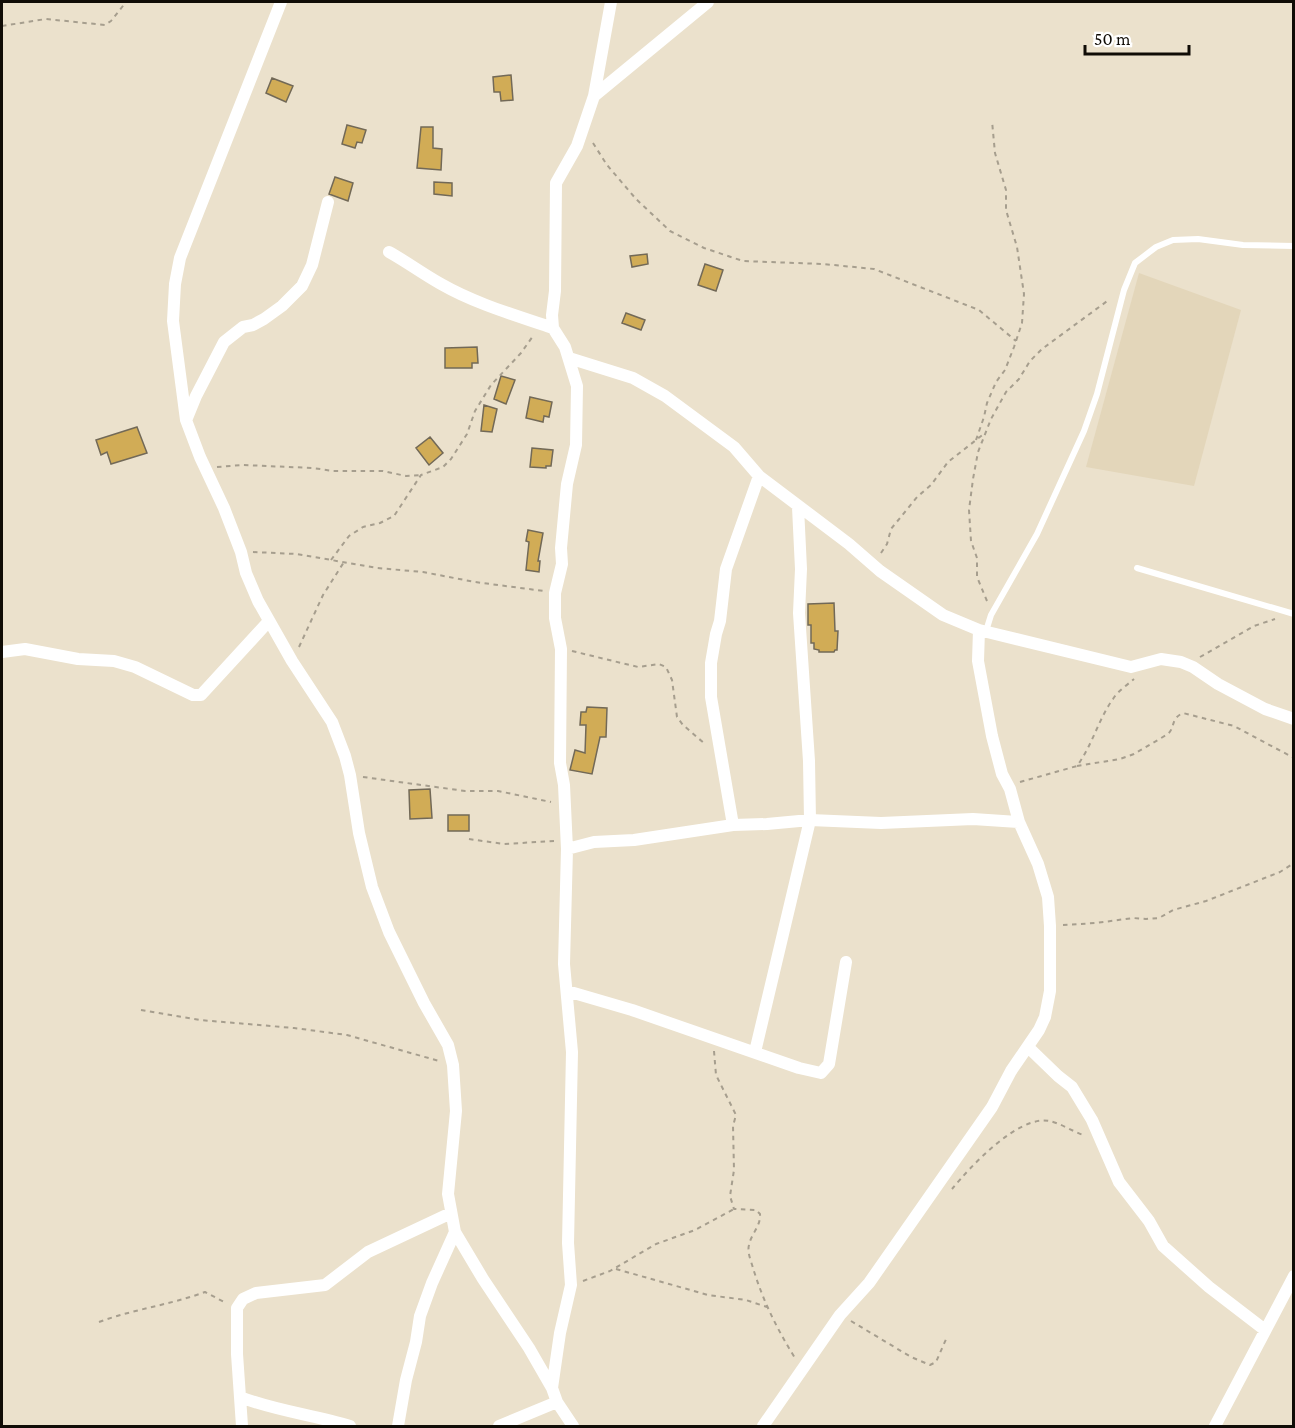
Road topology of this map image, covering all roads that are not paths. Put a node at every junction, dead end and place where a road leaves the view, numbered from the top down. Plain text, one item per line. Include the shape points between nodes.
1 (281, 2) edge
2 (611, 2) edge
3 (708, 2) edge
4 (594, 96) junction
5 (328, 202) dead end
6 (1293, 246) edge
7 (389, 252) dead end
8 (548, 326) junction
9 (569, 357) junction
10 (186, 420) junction
11 (759, 476) junction
12 (798, 507) junction
13 (1137, 568) dead end
14 (1291, 613) edge
15 (268, 622) junction
16 (982, 631) junction
17 (2, 652) edge
18 (1293, 719) edge
19 (810, 820) junction
20 (1019, 822) junction
21 (733, 825) junction
22 (566, 845) junction
23 (846, 962) dead end
24 (567, 991) junction
25 (1028, 1047) junction
26 (755, 1052) junction
27 (451, 1213) junction
28 (455, 1232) junction
29 (1293, 1276) edge
30 (1265, 1330) junction
31 (552, 1388) junction
32 (240, 1397) junction
33 (557, 1402) junction
34 (242, 1426) edge
35 (350, 1426) edge
36 (398, 1426) edge
37 (499, 1426) edge
38 (573, 1426) edge
39 (763, 1426) edge
40 (1215, 1426) edge

1 - 10 street via 180,258 174,321
2 - 4 street
3 - 4 street
4 - 8 street via 577,147 556,183
5 - 10 street via 312,265 302,286 264,319 243,327 224,342
6 - 16 lane via 1173,240 1135,262 1084,431 1037,534
7 - 8 street via 461,294
8 - 9 street
9 - 11 street via 633,378 665,396 734,447
9 - 22 street via 577,386 576,445 567,484 562,564 555,593 561,649 560,763
10 - 15 street
11 - 12 street
11 - 21 street via 726,569 711,663 711,697
12 - 16 street via 943,615
12 - 19 street via 798,613
13 - 14 lane
15 - 17 street via 201,695 114,661 25,649
15 - 27 street via 332,722 350,775 372,886 389,932 448,1045 456,1111 448,1194
16 - 18 street via 1131,667 1161,659 1181,662 1264,709
16 - 20 street via 978,661 982,689 1002,774
19 - 20 street
19 - 21 street
19 - 26 street
20 - 25 street via 1048,897 1050,926 1050,991 1040,1030
21 - 22 street via 634,840
22 - 24 street
23 - 26 street via 829,1064 824,1071 815,1073
24 - 26 street
24 - 31 street via 572,1052 568,1243 571,1285
25 - 30 street via 1072,1087 1119,1182 1163,1246
25 - 39 street via 992,1107 895,1246 840,1315
27 - 28 street
27 - 32 street via 368,1252 325,1285 256,1293 243,1299 237,1308
28 - 31 street
28 - 36 street via 420,1316
29 - 30 street
30 - 40 street
31 - 33 street
32 - 34 street
32 - 35 street
33 - 37 street
33 - 38 street

